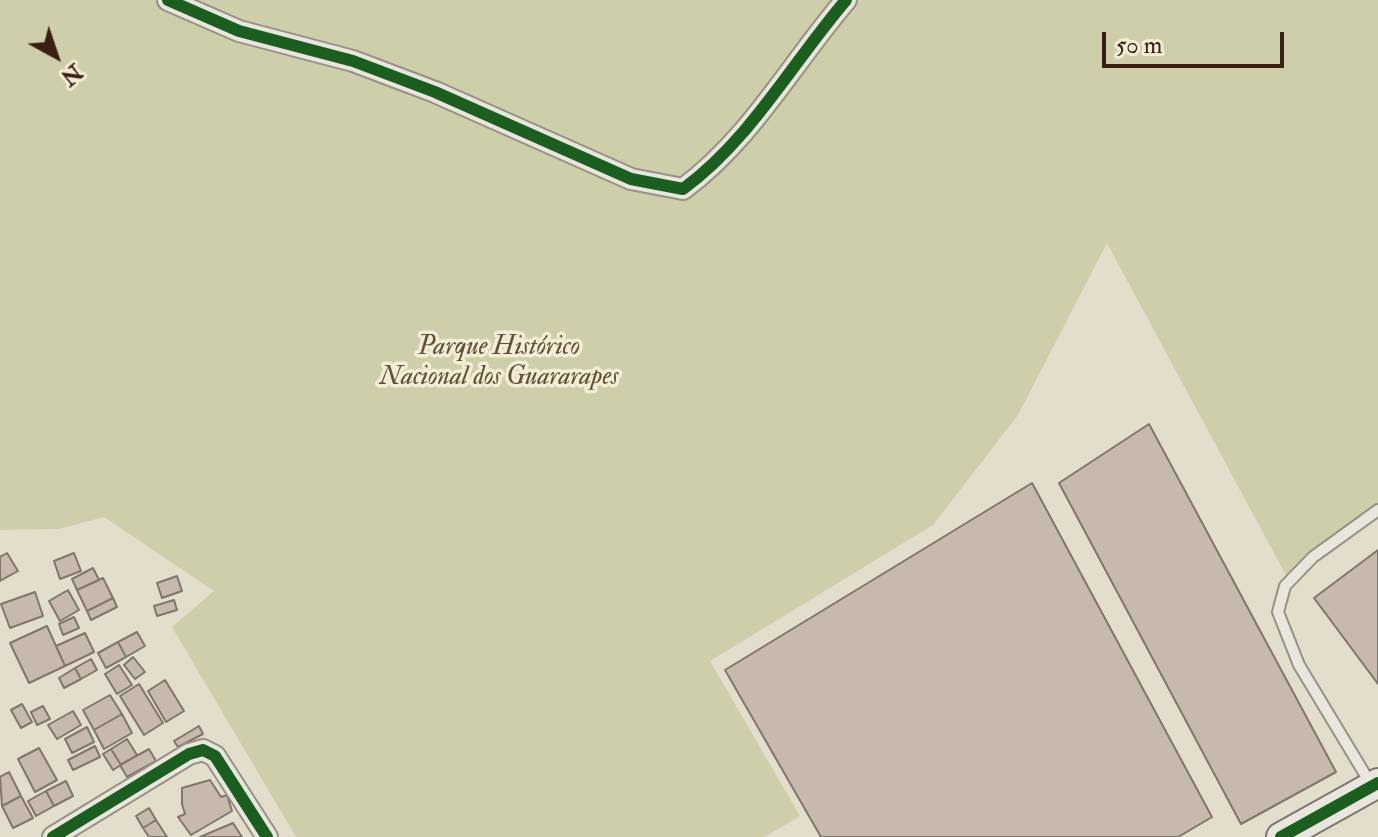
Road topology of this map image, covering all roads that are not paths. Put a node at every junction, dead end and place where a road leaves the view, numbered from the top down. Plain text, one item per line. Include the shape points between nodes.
1 (168, 0) edge
2 (846, 0) edge
3 (1378, 510) edge
4 (1376, 789) edge
5 (53, 837) edge
6 (267, 837) edge
7 (1281, 837) edge

1 - 2 street via 239,31 353,61 411,83 631,179 683,189 738,141
3 - 4 lane via 1313,557 1285,586 1278,612 1299,665
4 - 7 street
5 - 6 street via 203,750 215,756

